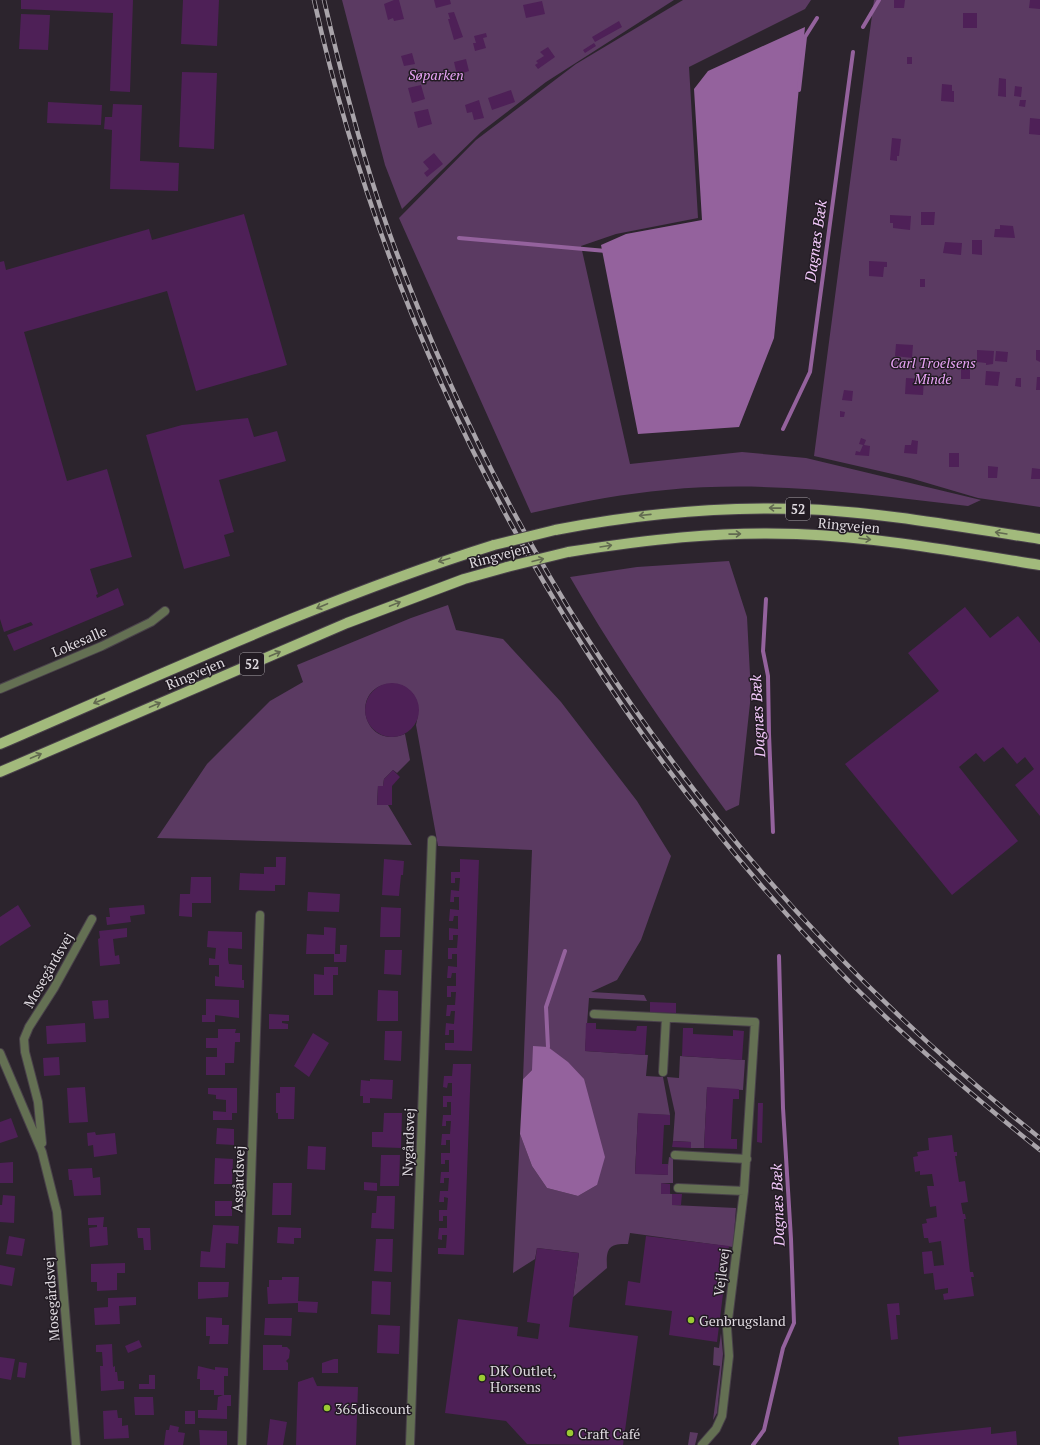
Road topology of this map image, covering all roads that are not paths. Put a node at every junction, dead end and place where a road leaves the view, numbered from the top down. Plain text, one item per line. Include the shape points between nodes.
1 (1040, 539) edge
2 (1040, 565) edge
3 (165, 611) dead end
4 (0, 689) edge
5 (0, 744) edge
6 (0, 772) edge
7 (432, 840) dead end
8 (260, 915) dead end
9 (92, 919) dead end
10 (594, 1014) dead end
11 (666, 1018) junction
12 (0, 1053) edge
13 (663, 1072) dead end
14 (42, 1152) junction
15 (675, 1155) dead end
16 (747, 1158) junction
17 (678, 1188) dead end
18 (744, 1191) junction
19 (76, 1445) edge
20 (242, 1445) edge
21 (410, 1445) edge
22 (702, 1445) edge

1 -> 5 main road, Ringvejen / 52, bridge via 922,520 843,512 757,508 629,517 555,530 494,544 425,566 336,600
6 -> 2 main road, Ringvejen / 52, bridge via 348,623 464,579 568,552 642,540 707,535 797,534 856,538
3 - 4 street, Lokesalle via 151,622 102,646
7 - 21 street, Nygårdsvej
8 - 20 street, Asgårdsvej
9 - 14 street, Mosegårdsvej via 24,1039 38,1102
10 - 11 street, Vejlevej
11 - 13 street
11 - 16 street, Vejlevej via 755,1022
12 - 14 street, Mosegårdsvej
14 - 19 street, Mosegårdsvej via 57,1212
15 - 16 street
16 - 18 street, Vejlevej
17 - 18 street
18 - 22 street, Vejlevej via 727,1328 729,1356 722,1416 716,1429

